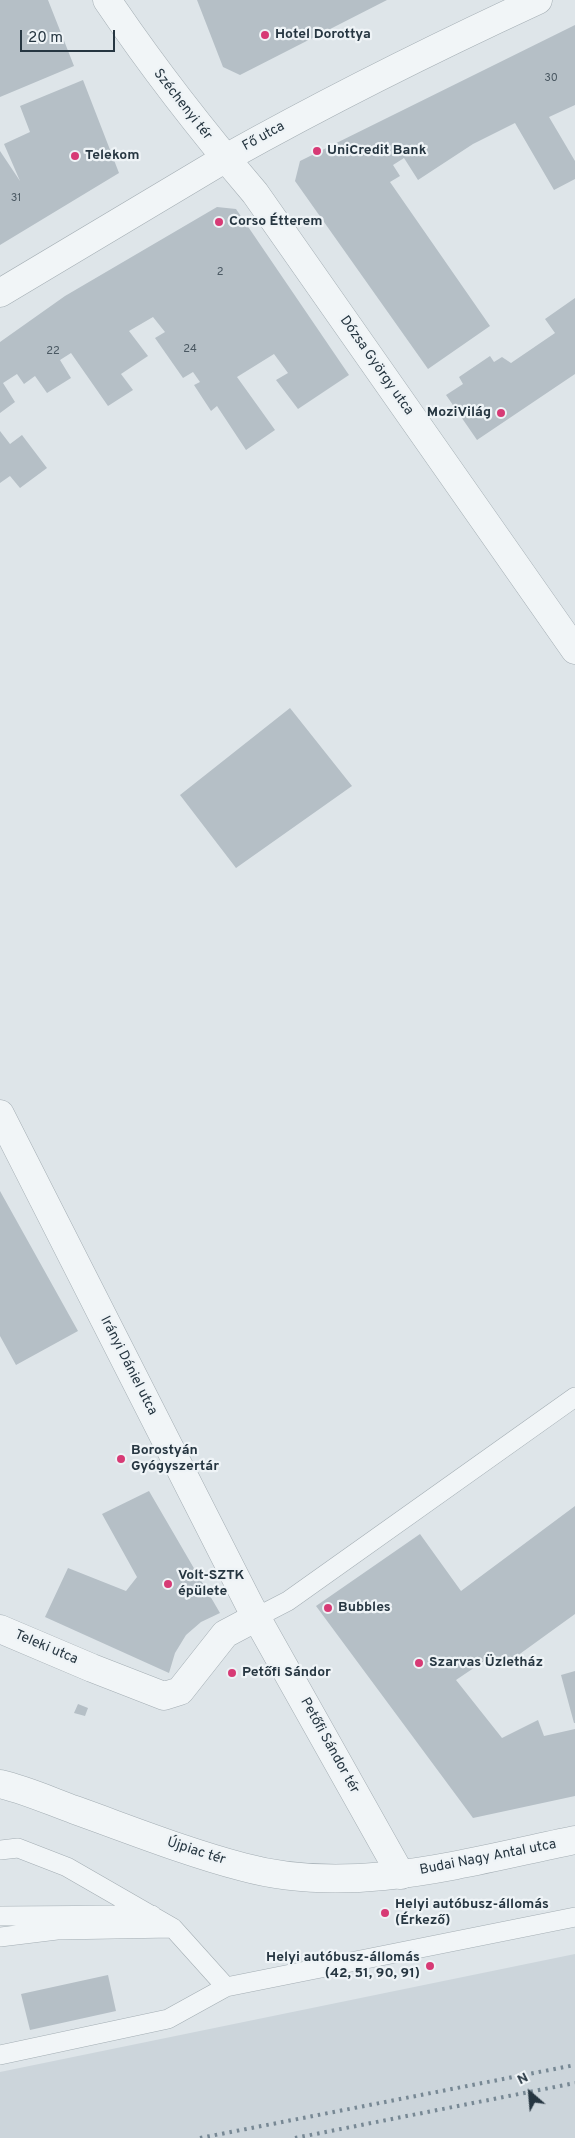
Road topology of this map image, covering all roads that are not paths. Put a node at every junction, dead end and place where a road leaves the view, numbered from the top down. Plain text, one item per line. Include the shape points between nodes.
1 (107, 0) edge
2 (538, 0) edge
3 (226, 158) junction
4 (0, 293) edge
5 (575, 650) edge
6 (0, 1114) edge
7 (575, 1397) edge
8 (257, 1617) junction
9 (0, 1629) edge
10 (0, 1784) edge
11 (575, 1840) edge
12 (0, 1850) edge
13 (401, 1875) junction
14 (153, 1915) junction
15 (0, 1916) edge
16 (575, 1916) edge
17 (173, 1928) junction
18 (0, 1937) edge
19 (226, 1987) junction
20 (0, 2055) edge

1 - 3 street, Széchenyi tér via 146,58
2 - 3 street, Fő utca via 411,59
3 - 4 street, Fő utca
3 - 5 street, Dózsa György utca via 255,193
6 - 8 street, Irányi Dániel utca
7 - 8 lane via 288,1601
8 - 9 street, Teleki utca via 225,1634 180,1691 164,1696
8 - 13 street, Petőfi Sándor tér
10 - 13 street, Újpiac tér via 244,1868 336,1879
11 - 13 street, Budai Nagy Antal utca
12 - 14 lane via 18,1848 67,1866
14 - 15 lane
14 - 17 lane
16 - 19 lane
17 - 18 lane via 57,1930
17 - 19 lane
19 - 20 lane via 168,2019

